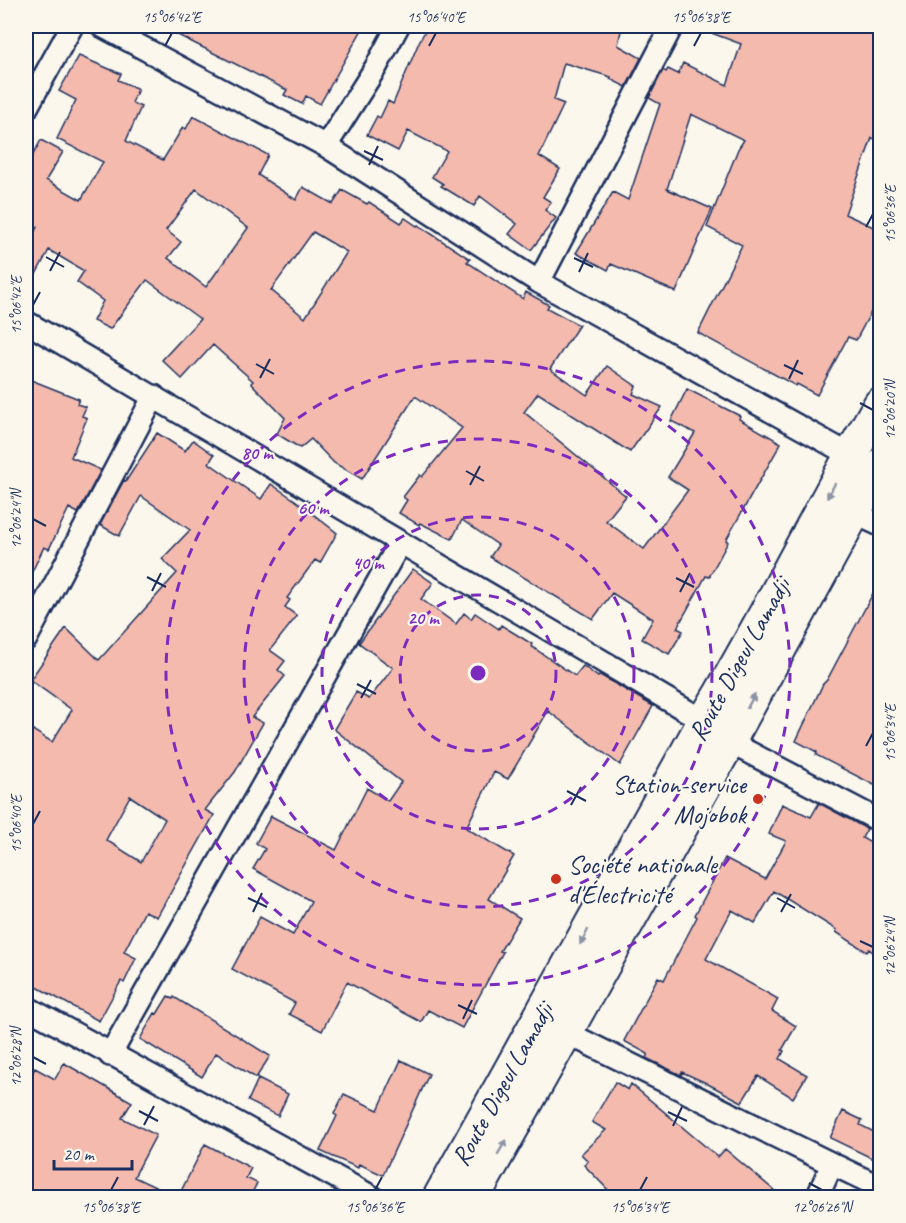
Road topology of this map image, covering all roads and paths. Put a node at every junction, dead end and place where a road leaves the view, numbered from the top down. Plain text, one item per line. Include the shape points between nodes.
1 (72, 26) edge
2 (102, 26) edge
3 (398, 26) edge
4 (672, 26) edge
5 (26, 109) edge
6 (326, 146) junction
7 (539, 282) junction
8 (26, 322) edge
9 (154, 396) junction
10 (880, 404) edge
11 (850, 455) junction
12 (880, 465) edge
13 (867, 519) edge
14 (400, 543) junction
15 (26, 639) edge
16 (704, 721) junction
17 (729, 742) junction
18 (880, 821) edge
19 (26, 1007) edge
20 (567, 1033) junction
21 (110, 1055) junction
22 (832, 1164) junction
23 (880, 1187) edge
24 (374, 1197) edge
25 (439, 1197) edge
26 (473, 1197) edge
27 (817, 1197) edge

1 - 5 street
2 - 6 street
3 - 6 street
4 - 7 street
6 - 7 street
7 - 11 street
8 - 9 street
9 - 14 street
9 - 15 street
10 - 11 main road, Route Digeul Lamadji
11 -> 16 main road, Route Digeul Lamadji via 740,662
12 - 13 main road
17 -> 13 main road
14 - 16 street
14 - 21 street
16 - 17 street
16 -> 25 main road, Route Digeul Lamadji
17 - 18 street
17 - 20 main road
19 - 21 street
20 - 22 street
26 -> 20 main road
21 - 24 street
22 - 23 street
22 - 27 street

